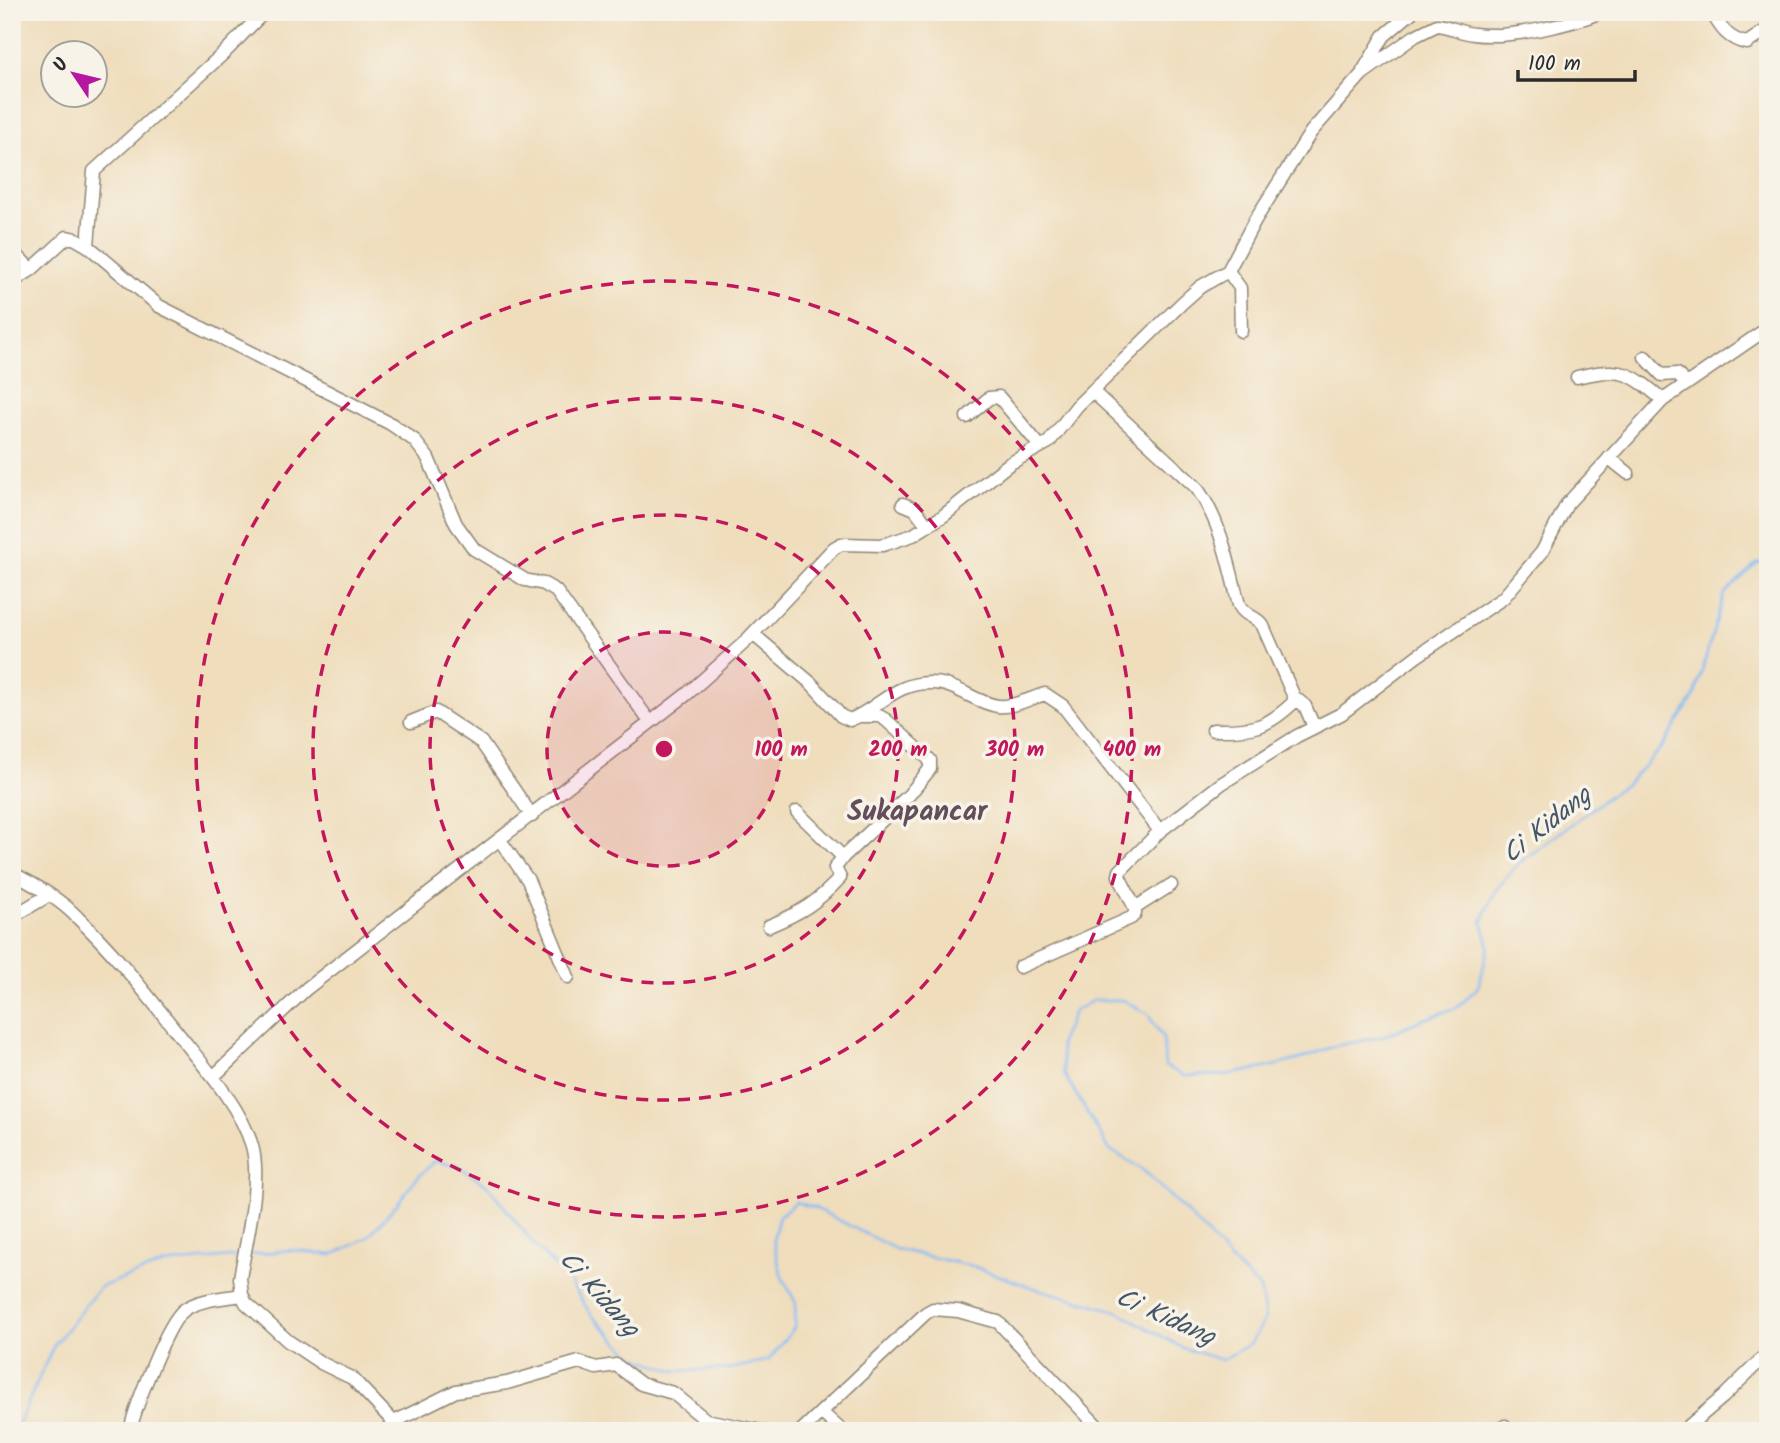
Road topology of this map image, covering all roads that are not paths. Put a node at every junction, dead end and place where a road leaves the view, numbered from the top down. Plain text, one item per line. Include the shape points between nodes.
1 (264, 12) edge
2 (1412, 12) edge
3 (1601, 12) edge
4 (1712, 12) edge
5 (1768, 29) edge
6 (1362, 74) junction
7 (88, 246) junction
8 (12, 250) edge
9 (31, 270) junction
10 (1228, 271) junction
11 (12, 282) edge
12 (1768, 328) edge
13 (1241, 331) dead end
14 (1645, 357) dead end
15 (1577, 377) dead end
16 (1686, 384) junction
17 (1092, 391) junction
18 (1663, 400) junction
19 (967, 417) dead end
20 (1040, 446) junction
21 (1609, 458) junction
22 (1628, 473) dead end
23 (904, 504) dead end
24 (927, 525) junction
25 (753, 634) junction
26 (1297, 699) junction
27 (860, 716) junction
28 (411, 722) dead end
29 (650, 722) junction
30 (1314, 727) junction
31 (1213, 730) dead end
32 (797, 812) dead end
33 (532, 816) junction
34 (1160, 831) junction
35 (500, 840) junction
36 (843, 857) junction
37 (12, 873) edge
38 (1171, 885) dead end
39 (50, 895) junction
40 (1135, 908) junction
41 (12, 918) edge
42 (769, 926) dead end
43 (1020, 967) dead end
44 (568, 977) dead end
45 (213, 1077) junction
46 (242, 1295) junction
47 (1768, 1353) edge
48 (821, 1412) junction
49 (398, 1426) edge
50 (130, 1431) edge
51 (761, 1431) edge
52 (801, 1431) edge
53 (842, 1431) edge
54 (1102, 1431) edge
55 (1683, 1431) edge

1 - 7 street via 94,171
2 - 6 street via 1384,36
3 - 6 street via 1568,24 1499,33 1475,34 1437,25
4 - 5 street via 1724,31 1739,41 1747,43
6 - 10 street via 1311,132
7 - 9 street via 67,237
7 - 29 street via 159,306 414,440 428,458 456,524 474,549 525,580 556,592
8 - 9 street
9 - 11 street
10 - 13 street via 1240,288
10 - 17 street via 1199,286
12 - 16 street
14 - 16 street via 1662,375 1676,374
15 - 18 street via 1627,373
16 - 18 street
17 - 20 street via 1051,440
17 - 26 street via 1204,499 1221,536 1243,613 1263,626
18 - 21 street
19 - 20 street via 989,398 999,397
20 - 24 street
21 - 22 street
21 - 30 street via 1567,504 1542,552 1503,597 1341,714
23 - 24 street via 915,509
24 - 25 street via 898,542 834,548
25 - 27 street via 812,684 841,716 850,720
25 - 29 street
26 - 30 street
26 - 31 street via 1260,727
27 - 34 street via 893,691 933,683 1003,706 1045,694 1063,706
27 - 36 street via 886,720 931,765 909,795
28 - 33 street via 436,712 481,742
29 - 33 street
30 - 34 street via 1222,784
32 - 36 street
33 - 35 street
34 - 40 street via 1120,871
35 - 44 street via 528,880
35 - 45 street via 306,989
36 - 42 street via 835,867 840,878 818,901
37 - 39 street
38 - 40 street
39 - 41 street
39 - 45 street via 102,943
40 - 43 street via 1125,922
45 - 46 street via 253,1147 256,1170 240,1278
46 - 49 street via 288,1341 352,1378
46 - 50 street via 190,1307 176,1318
47 - 55 street
48 - 52 street
48 - 53 street
48 - 54 street via 926,1313 938,1309 998,1322
49 - 51 street via 456,1391 507,1383 581,1362 596,1368 616,1365 641,1384 673,1393 706,1420

